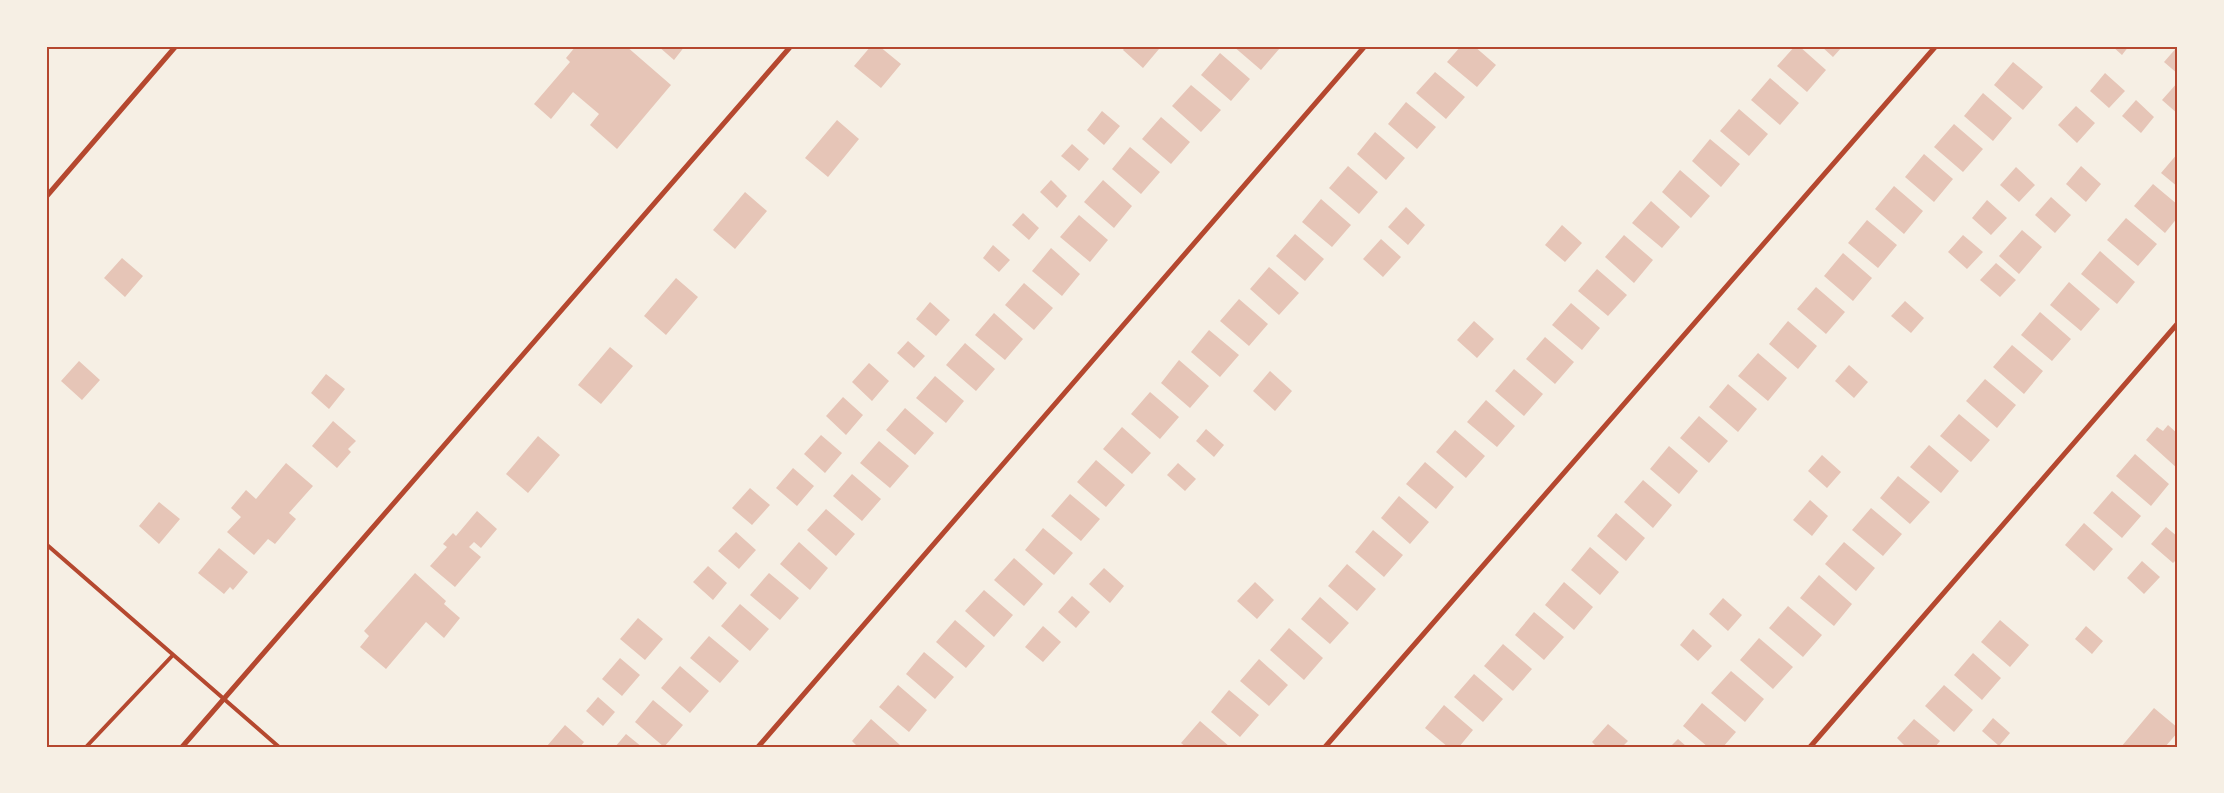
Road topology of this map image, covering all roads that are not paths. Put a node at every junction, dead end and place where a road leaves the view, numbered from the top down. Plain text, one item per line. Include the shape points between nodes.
1 (176, 46) edge
2 (791, 46) edge
3 (1365, 46) edge
4 (1936, 46) edge
5 (46, 197) edge
6 (2178, 323) edge
7 (46, 544) edge
8 (173, 655) junction
9 (223, 700) junction
10 (86, 747) edge
11 (182, 747) edge
12 (279, 747) edge
13 (758, 747) edge
14 (1325, 747) edge
15 (1810, 747) edge

1 - 5 street
2 - 9 street
3 - 13 street
4 - 14 street
6 - 15 street
7 - 8 lane
8 - 9 lane
8 - 10 lane
9 - 11 street
9 - 12 lane

